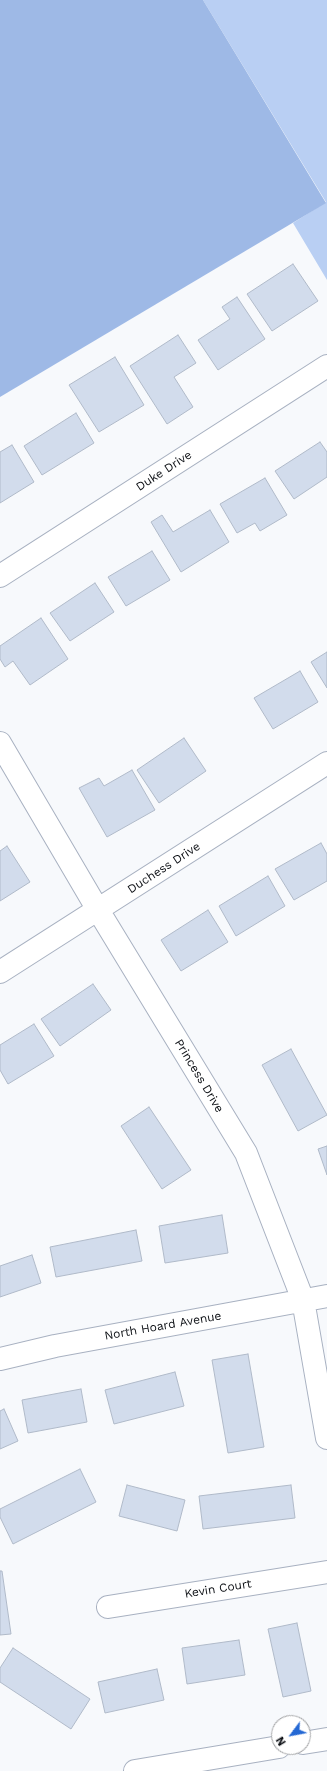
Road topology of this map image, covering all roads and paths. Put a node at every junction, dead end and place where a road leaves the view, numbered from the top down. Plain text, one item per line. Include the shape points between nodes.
1 (327, 366) edge
2 (0, 576) edge
3 (0, 743) edge
4 (327, 763) edge
5 (98, 910) junction
6 (0, 972) edge
7 (327, 1296) edge
8 (303, 1300) junction
9 (0, 1359) edge
10 (327, 1438) edge
11 (327, 1572) edge
12 (108, 1607) dead end
13 (327, 1739) edge
14 (311, 1742) edge
15 (271, 1748) edge
16 (135, 1771) edge

1 - 2 street, Duke Drive
3 - 5 street, Princess Drive
4 - 5 street, Duchess Drive
5 - 6 street, Duchess Drive
5 - 8 street, Princess Drive via 246,1153
7 - 8 street, North Hoard Avenue
8 - 9 street, North Hoard Avenue via 55,1346
8 - 10 street, Princess Drive
11 - 12 street, Kevin Court
13 - 14 street
15 - 16 street

